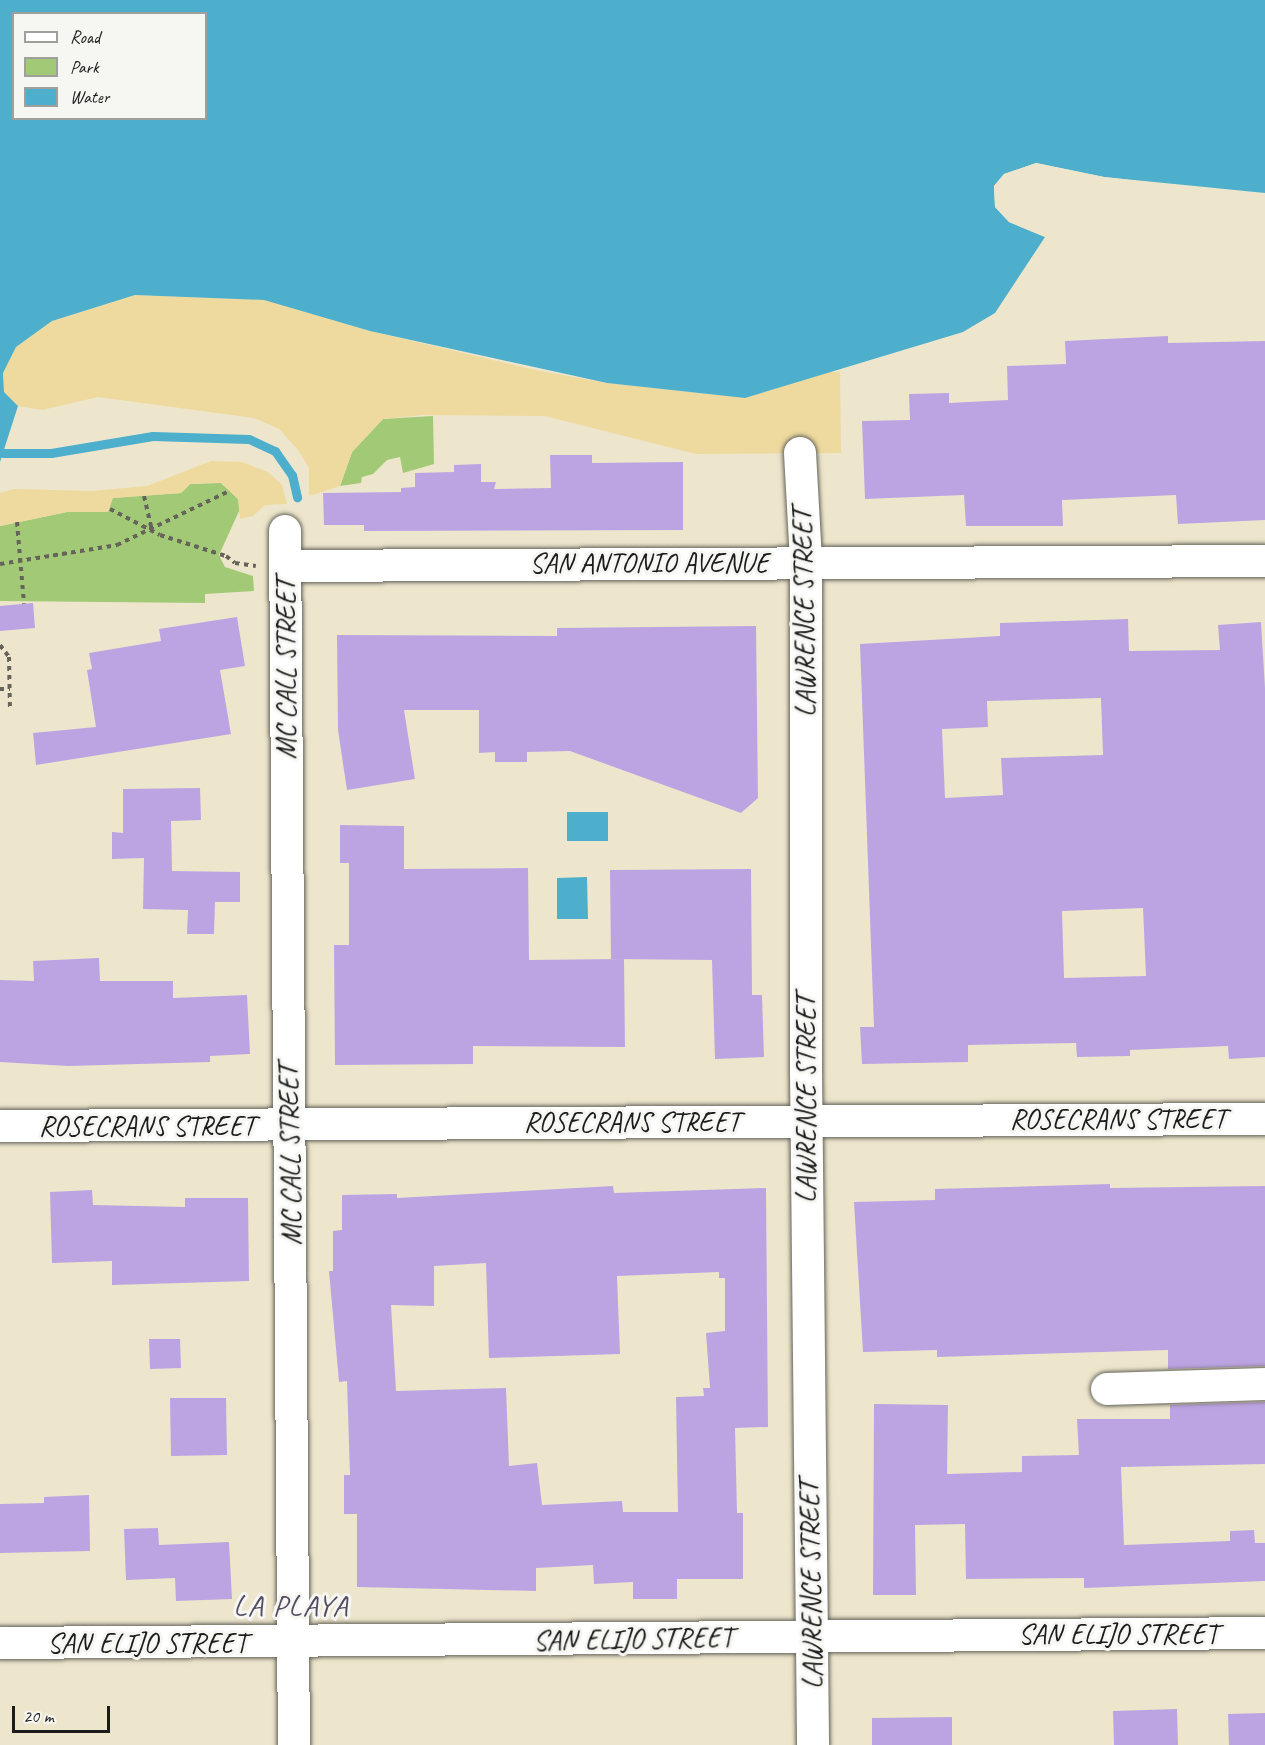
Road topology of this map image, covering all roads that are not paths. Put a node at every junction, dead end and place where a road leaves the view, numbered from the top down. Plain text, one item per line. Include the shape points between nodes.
1 (800, 453) dead end
2 (285, 531) dead end
3 (1265, 561) edge
4 (806, 562) junction
5 (285, 566) junction
6 (1265, 1119) edge
7 (807, 1121) junction
8 (291, 1125) junction
9 (0, 1126) edge
10 (1265, 1384) edge
11 (1107, 1389) dead end
12 (1265, 1633) edge
13 (812, 1636) junction
14 (295, 1642) junction
15 (0, 1643) edge
16 (294, 1745) edge
17 (813, 1745) edge

1 - 4 street, LAWRENCE STREET
2 - 5 street, MC CALL STREET
3 - 4 street, SAN ANTONIO AVENUE
4 - 5 street, SAN ANTONIO AVENUE
4 - 7 street, LAWRENCE STREET
5 - 8 street, MC CALL STREET
6 - 7 street, ROSECRANS STREET
7 - 8 street, ROSECRANS STREET
7 - 13 street, LAWRENCE STREET
8 - 9 street, ROSECRANS STREET
8 - 14 street, MC CALL STREET
10 - 11 street
12 - 13 street, SAN ELIJO STREET
13 - 14 street, SAN ELIJO STREET
13 - 17 street, LAWRENCE STREET
14 - 15 street, SAN ELIJO STREET
14 - 16 street, MC CALL STREET

